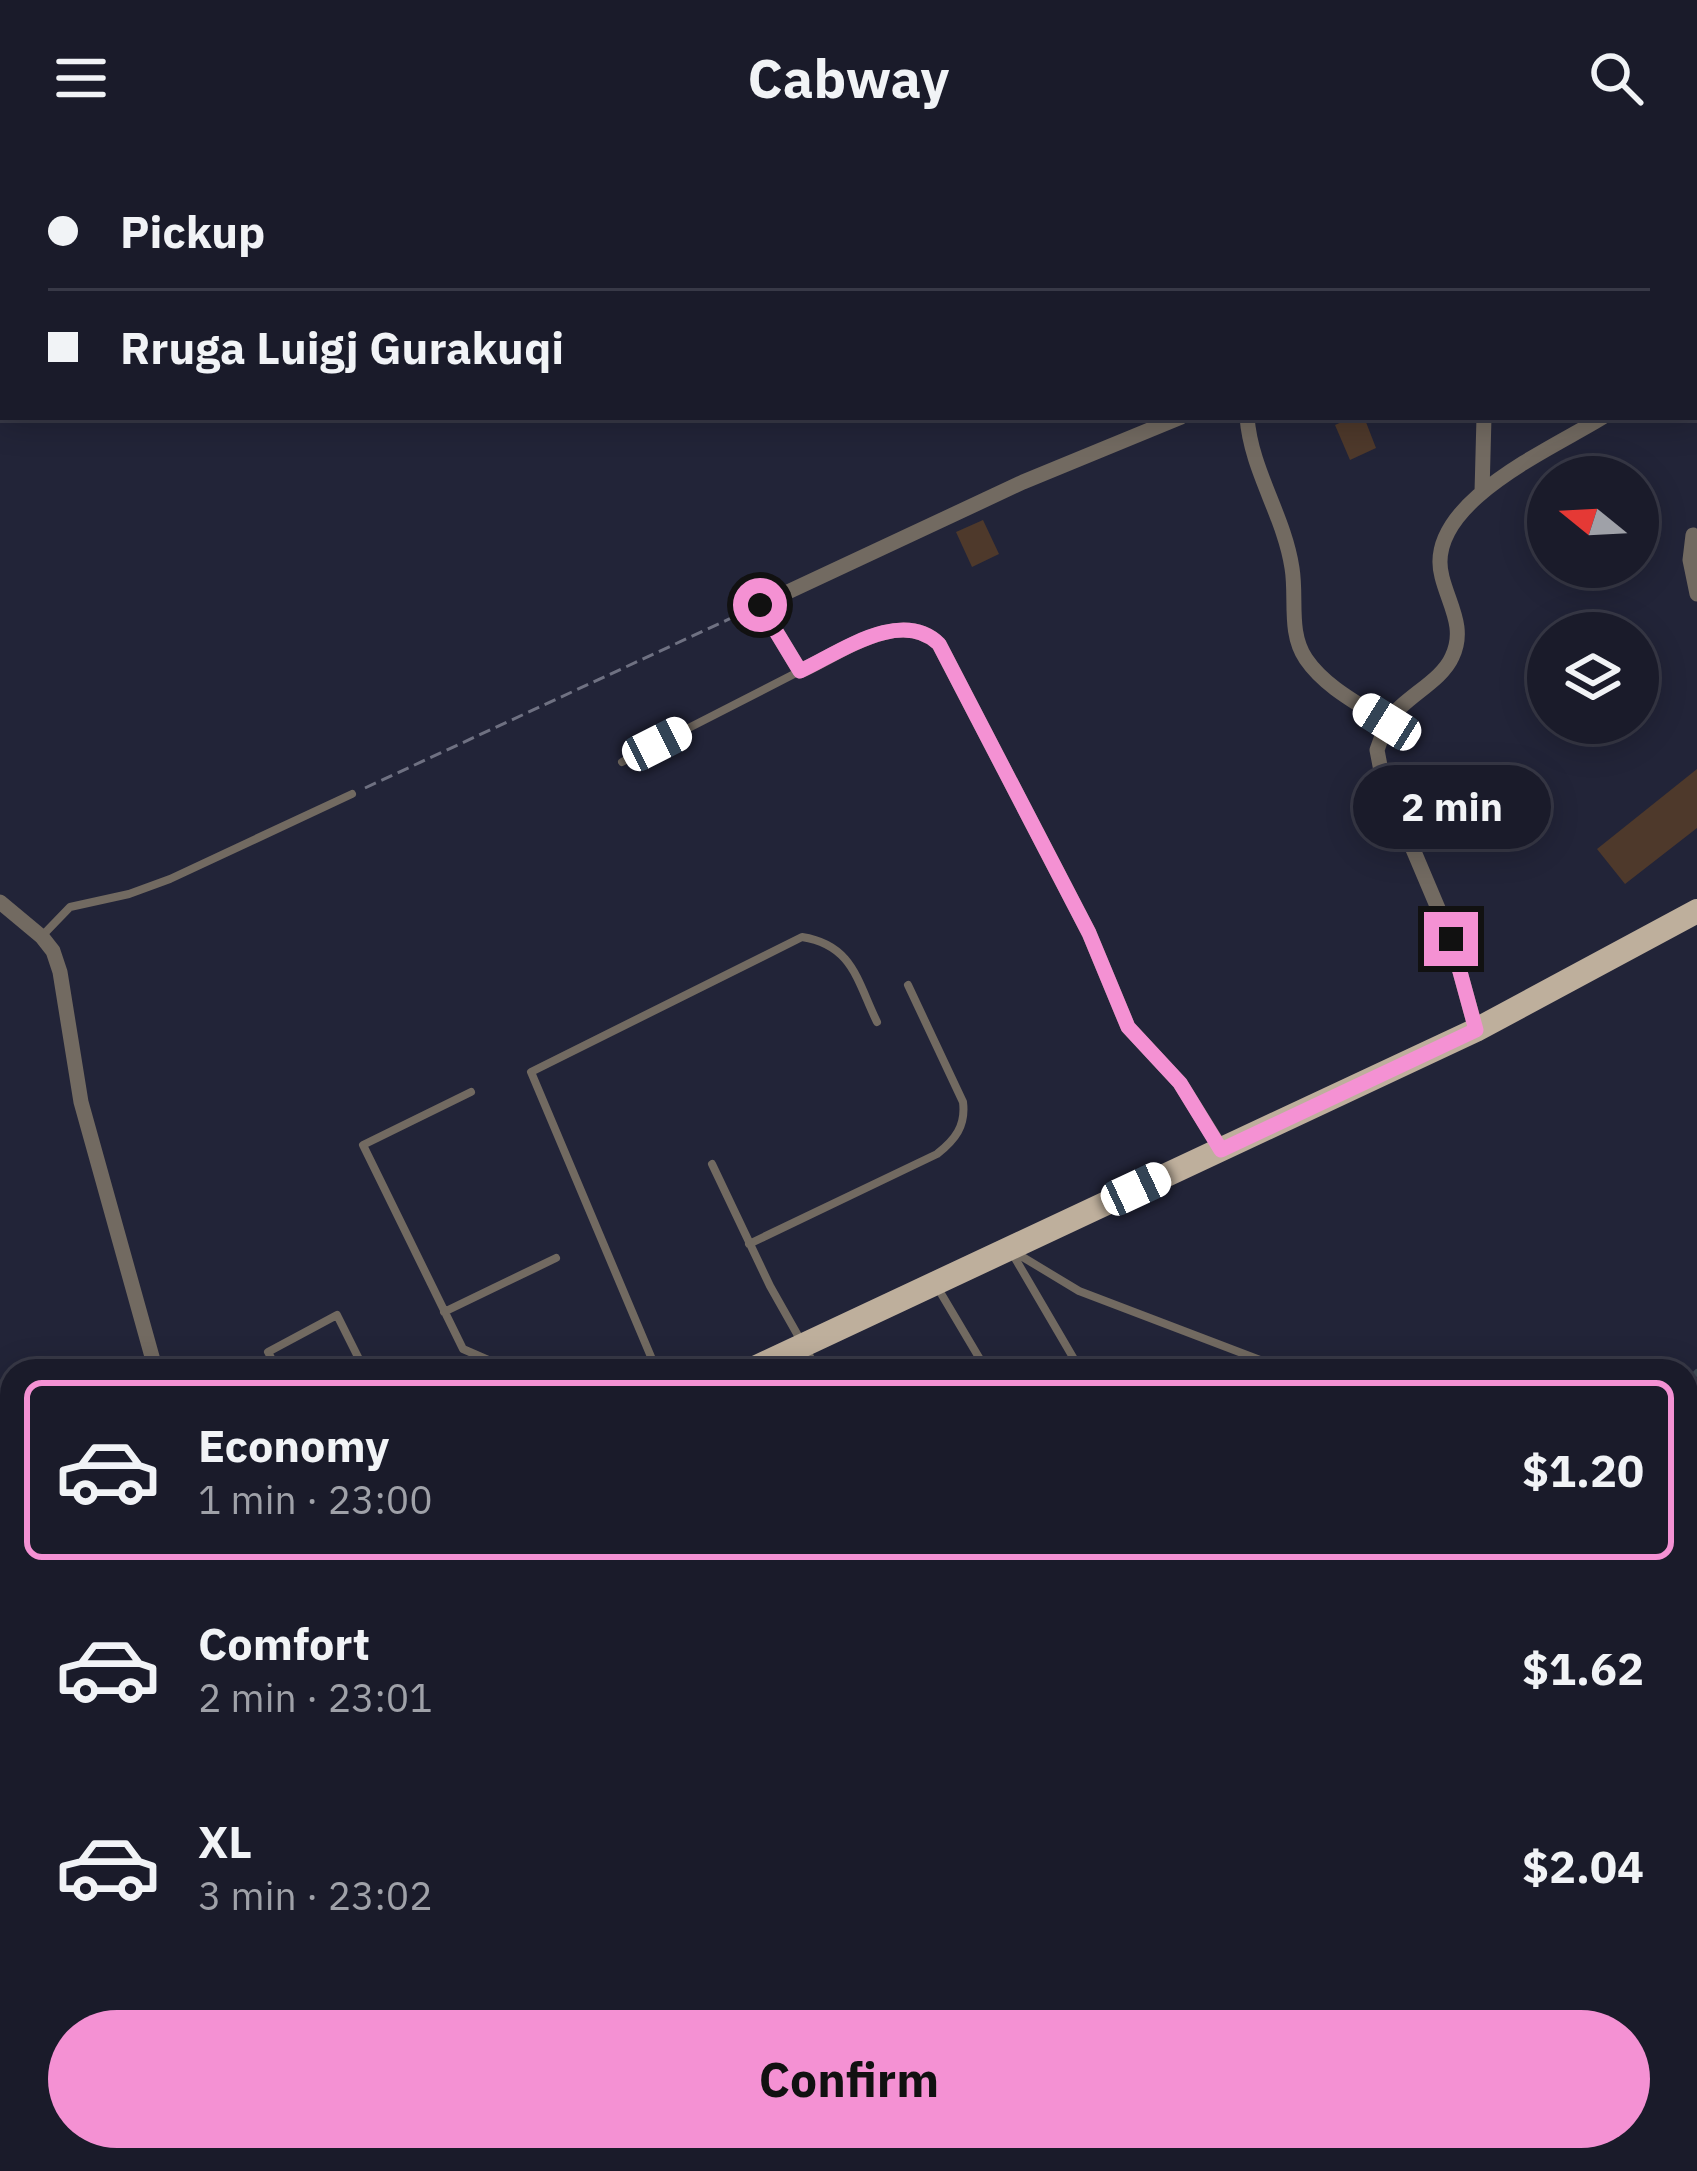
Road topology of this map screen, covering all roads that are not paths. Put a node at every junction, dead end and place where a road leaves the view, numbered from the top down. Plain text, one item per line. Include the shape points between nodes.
1 (1174, 420) edge
2 (1247, 420) edge
3 (1484, 420) edge
4 (1598, 420) edge
5 (1482, 492) junction
6 (1695, 532) edge
7 (1697, 594) edge
8 (800, 671) junction
9 (1387, 722) junction
10 (622, 763) dead end
11 (352, 794) road end
12 (0, 902) edge
13 (1697, 910) edge
14 (42, 937) junction
15 (908, 985) dead end
16 (877, 1022) dead end
17 (1476, 1030) junction
18 (471, 1092) dead end
19 (1221, 1150) junction
20 (712, 1164) dead end
21 (749, 1244) junction
22 (1010, 1249) junction
23 (556, 1258) dead end
24 (935, 1283) junction
25 (444, 1312) junction
26 (803, 1345) junction
27 (153, 1359) edge
28 (272, 1359) edge
29 (359, 1359) edge
30 (486, 1359) edge
31 (652, 1359) edge
32 (773, 1359) edge
33 (811, 1359) edge
34 (980, 1359) edge
35 (1075, 1359) edge
36 (1258, 1359) edge

1 - 8 street via 760,605
2 - 9 street via 1286,538 1304,657
3 - 5 street
4 - 5 street
5 - 9 street via 1442,541 1456,651
6 - 7 street
8 - 10 lane
8 - 19 street via 899,628 928,633 939,644 1089,933 1128,1027 1180,1083
9 - 17 street via 1378,751 1382,776 1451,939
11 - 14 lane via 170,880 70,907
12 - 14 street
13 - 17 main road
14 - 27 street via 60,972 81,1102
15 - 21 lane via 963,1102 960,1131 937,1154
16 - 31 lane via 844,952 802,937 531,1072
17 - 19 main road
18 - 25 lane via 362,1145
19 - 22 main road
20 - 21 lane
21 - 26 lane
22 - 24 main road
22 - 35 lane
22 - 36 lane via 1079,1291
23 - 25 lane
24 - 26 main road
24 - 34 lane
25 - 30 lane via 463,1349
26 - 32 main road
26 - 33 lane
28 - 29 lane via 268,1352 337,1316

